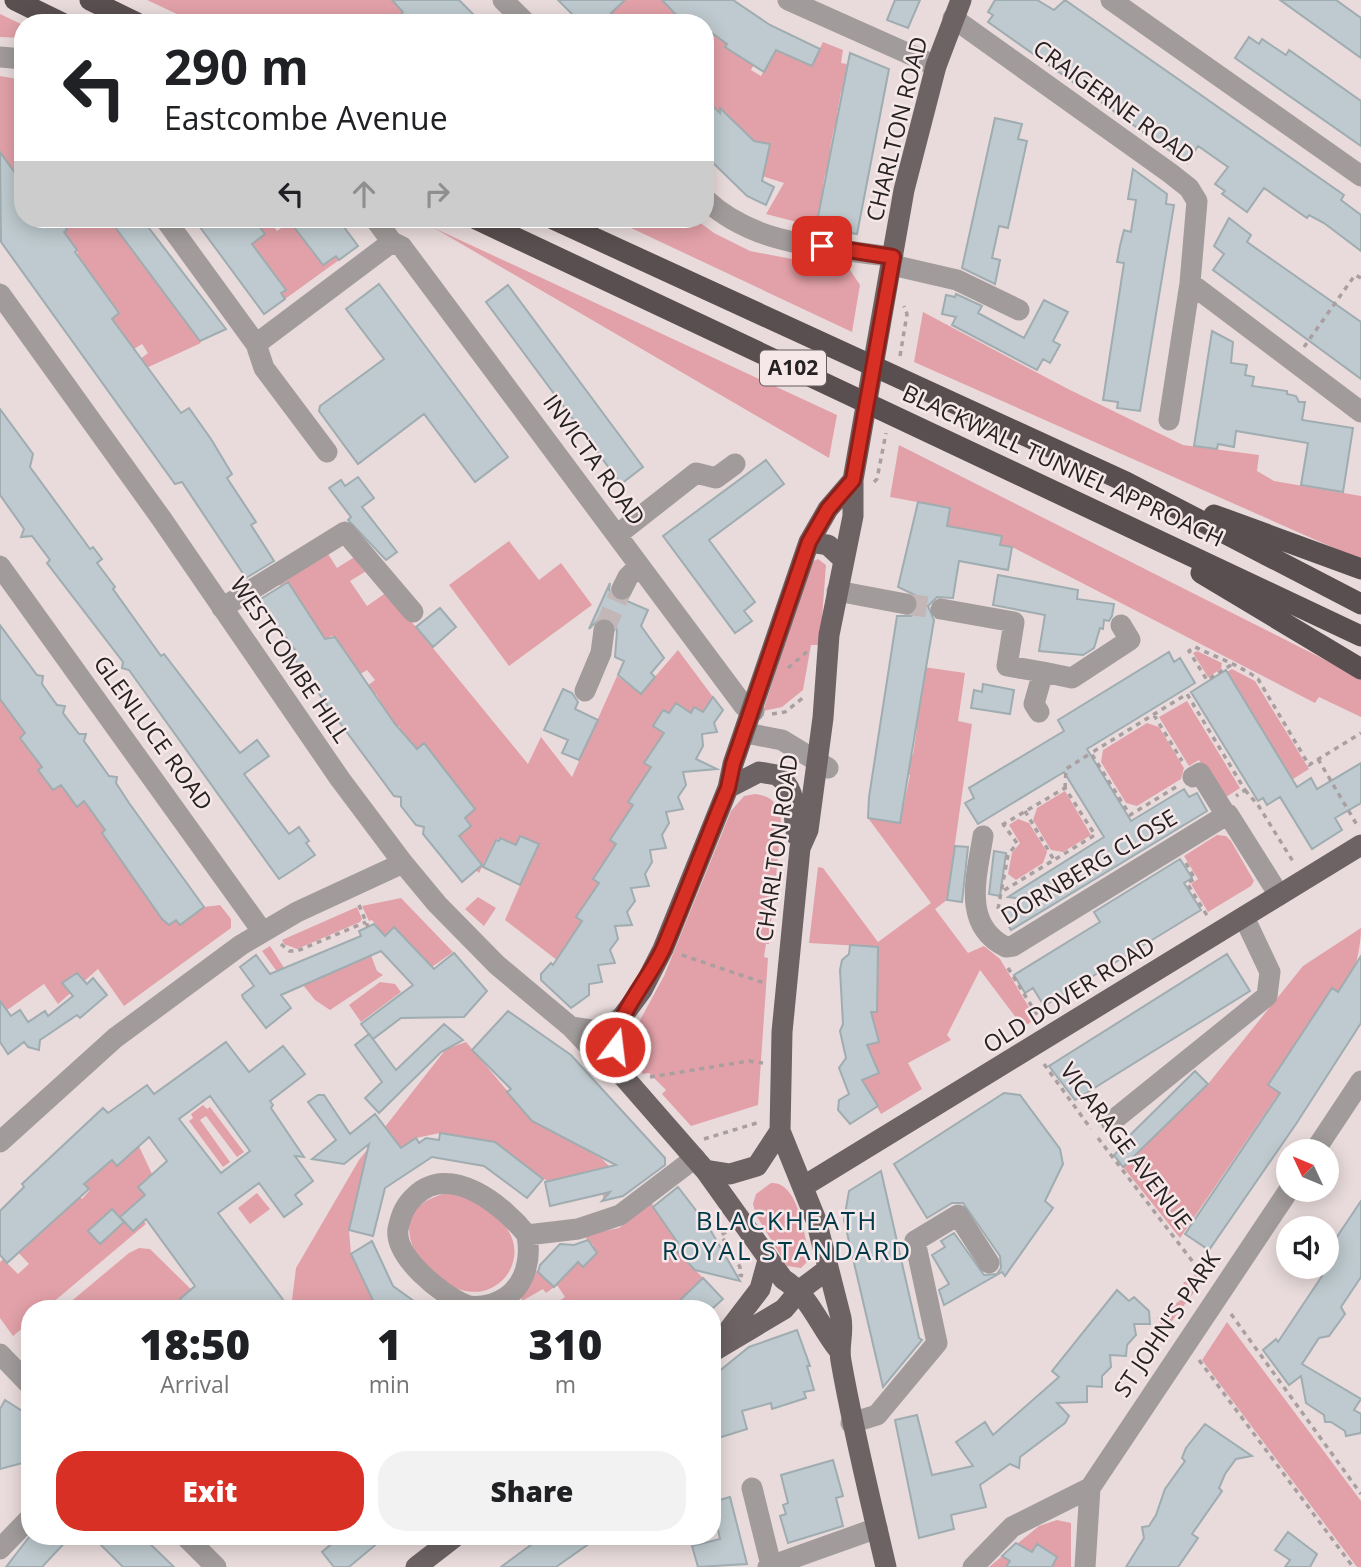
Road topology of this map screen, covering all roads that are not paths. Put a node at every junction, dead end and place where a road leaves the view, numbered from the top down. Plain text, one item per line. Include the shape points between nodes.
1 (15, 0) edge
2 (90, 0) edge
3 (503, 0) edge
4 (788, 0) edge
5 (1111, 0) edge
6 (957, 9) edge
7 (44, 14) edge
8 (119, 14) edge
9 (517, 14) edge
10 (936, 66) junction
11 (1361, 176) edge
12 (714, 206) edge
13 (172, 228) edge
14 (382, 228) edge
15 (495, 228) edge
16 (573, 228) edge
17 (392, 242) junction
18 (892, 261) junction
19 (1190, 284) junction
20 (0, 294) edge
21 (1019, 310) dead end
22 (256, 344) junction
23 (1361, 412) edge
24 (1169, 420) dead end
25 (327, 452) dead end
26 (735, 464) dead end
27 (853, 480) junction
28 (1126, 482) junction
29 (1110, 517) junction
30 (617, 535) junction
31 (809, 542) junction
32 (844, 559) junction
33 (0, 566) edge
34 (639, 566) junction
35 (1361, 569) edge
36 (622, 589) tunnel mouth
37 (837, 591) junction
38 (906, 604) tunnel mouth
39 (1361, 604) edge
40 (222, 608) junction
41 (941, 609) tunnel mouth
42 (413, 611) dead end
43 (1121, 625) dead end
44 (604, 631) tunnel mouth
45 (1361, 636) edge
46 (1361, 669) edge
47 (1043, 672) junction
48 (585, 691) dead end
49 (754, 710) junction
50 (1039, 712) dead end
51 (746, 733) junction
52 (822, 763) junction
53 (1193, 777) road end
54 (728, 788) junction
55 (1223, 810) junction
56 (1359, 835) edge
57 (983, 836) road end
58 (800, 848) junction
59 (403, 863) junction
60 (1279, 895) junction
61 (1244, 917) junction
62 (270, 935) junction
63 (622, 1017) junction
64 (572, 1027) junction
65 (622, 1075) junction
66 (1361, 1082) edge
67 (1111, 1122) dead end
68 (771, 1126) junction
69 (1323, 1139) edge
70 (0, 1142) edge
71 (700, 1156) junction
72 (804, 1186) junction
73 (1281, 1202) edge
74 (527, 1235) junction
75 (768, 1260) junction
76 (989, 1263) dead end
77 (828, 1269) junction
78 (800, 1290) junction
79 (458, 1300) edge
80 (501, 1300) edge
81 (721, 1340) edge
82 (721, 1347) edge
83 (838, 1349) junction
84 (0, 1354) edge
85 (21, 1376) edge
86 (852, 1423) junction
87 (752, 1488) dead end
88 (1090, 1488) junction
89 (1053, 1506) junction
90 (1087, 1521) junction
91 (21, 1527) edge
92 (877, 1528) junction
93 (194, 1545) edge
94 (444, 1545) edge
95 (0, 1549) edge
96 (769, 1566) edge
97 (216, 1567) edge
98 (416, 1567) edge
99 (886, 1567) edge
100 (973, 1567) edge
101 (1085, 1567) edge

1 - 7 highway
2 - 8 highway
3 - 9 street
4 - 10 street
5 - 11 street
6 - 10 main road, CHARLTON ROAD
6 - 19 street, CRAIGERNE ROAD via 1189,188 1197,201
10 - 18 main road, CHARLTON ROAD via 904,190
12 - 18 street via 732,220 775,239
13 - 22 street
14 - 17 street, INVICTA ROAD
15 - 29 highway, BLACKWALL TUNNEL APPROACH / A102
16 - 28 highway, BLACKWALL TUNNEL APPROACH / A102
17 - 22 street
17 - 30 street, INVICTA ROAD via 402,247
18 - 21 street via 957,281
18 - 27 main road, CHARLTON ROAD
19 - 23 street
19 - 24 street, CRAIGERNE ROAD
20 - 40 street, WESTCOMBE HILL
22 - 25 street via 264,368
26 - 30 street via 716,478 696,473
27 - 31 main road via 828,509
27 - 32 main road, CHARLTON ROAD via 853,516
28 - 35 highway
28 - 39 highway, A102
29 - 45 highway, BLACKWALL TUNNEL APPROACH / A102
29 - 46 highway
30 - 34 street, INVICTA ROAD
31 - 32 main road via 828,545
31 - 49 main road
32 - 37 main road, CHARLTON ROAD
33 - 62 street, GLENLUCE ROAD
34 - 36 street
34 - 49 street, INVICTA ROAD via 744,706
37 - 38 street
37 - 52 main road, CHARLTON ROAD via 829,635
40 - 42 street via 345,532
40 - 59 street, WESTCOMBE HILL
41 - 47 street via 1014,622 1007,666
43 - 47 street via 1130,640 1072,678
44 - 48 street via 601,653
47 - 50 street via 1034,704
49 - 51 main road
51 - 52 street via 782,740
51 - 54 main road
52 - 58 main road, CHARLTON ROAD
53 - 55 street via 1200,773
54 - 58 main road via 759,772 783,779 794,800
54 - 63 main road via 663,949
55 - 57 street, DORNBERG CLOSE via 1175,846 1006,947 984,929 976,911
55 - 60 street
56 - 60 main road, OLD DOVER ROAD
58 - 68 main road, CHARLTON ROAD
59 - 62 street
59 - 64 street, WESTCOMBE HILL via 497,965
60 - 61 main road, OLD DOVER ROAD
61 - 67 street via 1270,972 1268,996
61 - 72 main road, OLD DOVER ROAD
62 - 70 street via 115,1038
63 - 64 street via 598,1031
63 - 65 main road via 615,1047
64 - 65 street, WESTCOMBE HILL
65 - 71 main road, WESTCOMBE HILL
66 - 69 street
68 - 71 main road via 757,1166 730,1174
68 - 72 main road
71 - 74 street via 620,1215 578,1229
71 - 75 main road, WESTCOMBE HILL
72 - 77 main road
73 - 88 street, ST JOHN'S PARK
74 - 79 street via 469,1188 438,1182 421,1190 400,1217 402,1251 411,1265
74 - 80 street via 527,1270 520,1284
75 - 78 main road, WESTCOMBE HILL via 783,1279
75 - 81 main road via 760,1289
76 - 86 street via 958,1215 915,1241 937,1343 877,1415
77 - 78 main road
77 - 83 main road via 843,1327
78 - 82 main road via 785,1309
78 - 83 main road, WESTCOMBE HILL
83 - 86 main road
84 - 85 street
86 - 92 main road
87 - 96 street
88 - 89 street
88 - 90 street, ST JOHN'S PARK
89 - 90 street via 1069,1509
89 - 100 street via 1012,1527
90 - 101 street, ST JOHN'S PARK
91 - 95 street
92 - 96 street
92 - 99 main road
93 - 97 street
94 - 98 main road

